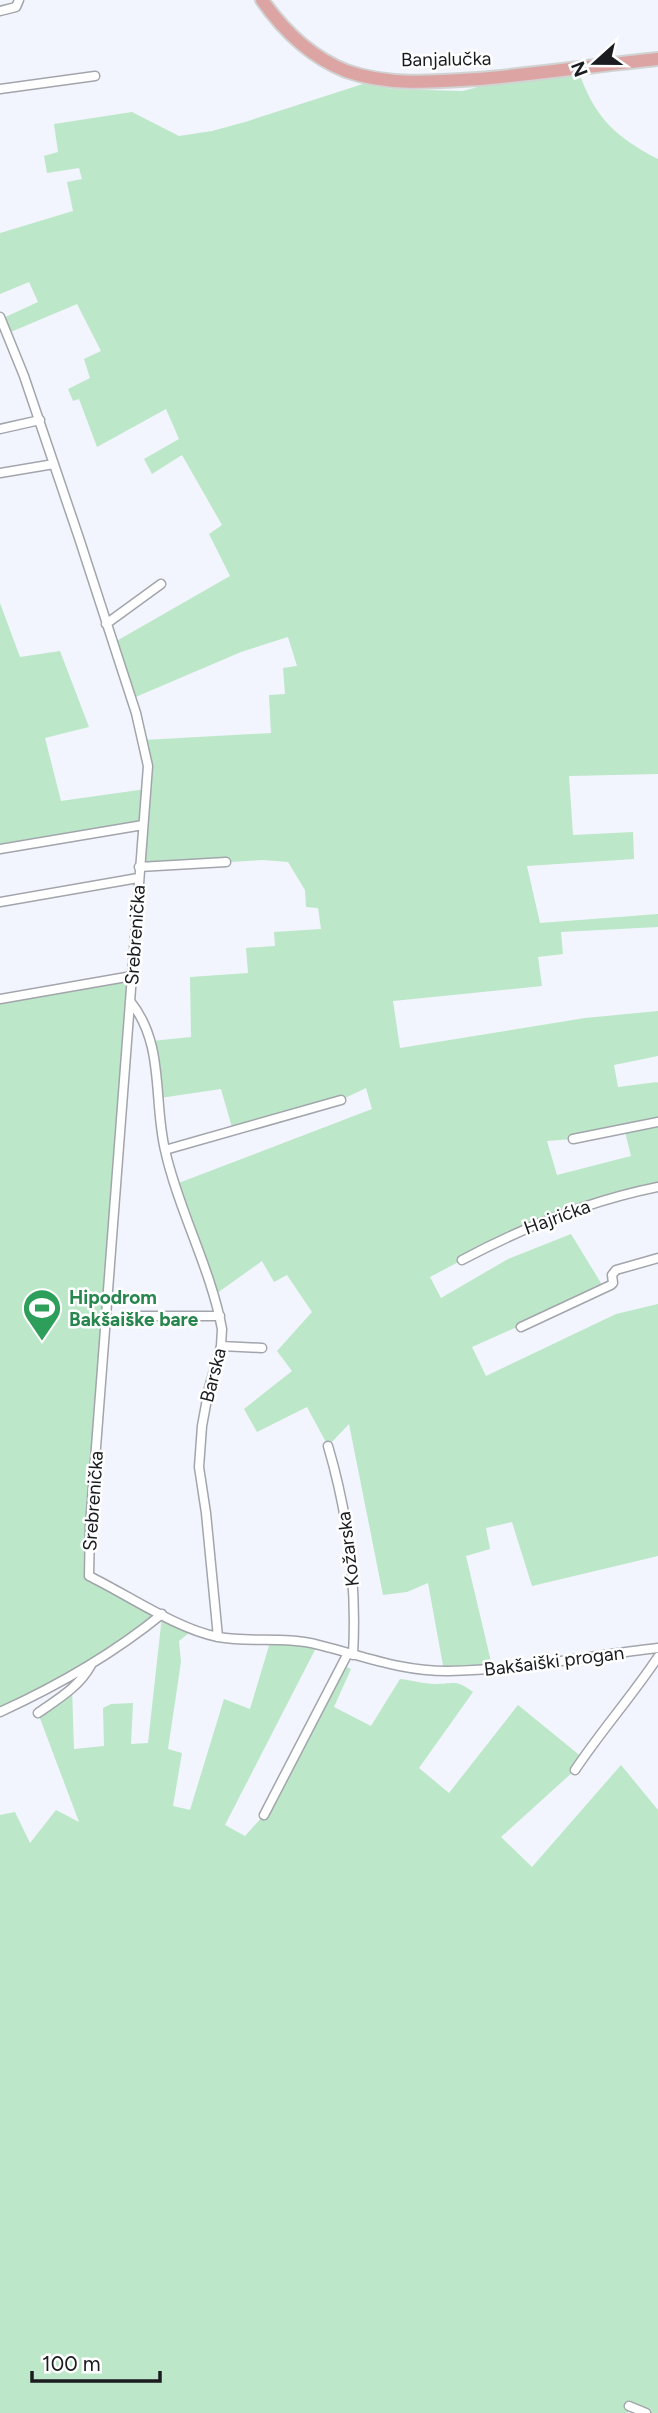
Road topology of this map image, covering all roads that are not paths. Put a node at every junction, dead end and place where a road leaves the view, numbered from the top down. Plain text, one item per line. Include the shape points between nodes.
1 (19, 0) edge
2 (262, 0) edge
3 (0, 11) edge
4 (658, 59) edge
5 (95, 76) dead end
6 (0, 89) edge
7 (0, 317) edge
8 (40, 420) junction
9 (0, 429) edge
10 (54, 464) junction
11 (0, 473) edge
12 (161, 584) dead end
13 (106, 624) junction
14 (143, 825) junction
15 (0, 849) edge
16 (226, 862) dead end
17 (139, 867) junction
18 (138, 878) junction
19 (0, 902) edge
20 (132, 976) junction
21 (0, 999) edge
22 (130, 1001) junction
23 (341, 1100) dead end
24 (658, 1122) edge
25 (573, 1139) dead end
26 (164, 1150) junction
27 (658, 1187) edge
28 (658, 1258) edge
29 (461, 1260) dead end
30 (141, 1316) dead end
31 (220, 1316) junction
32 (521, 1327) dead end
33 (221, 1346) junction
34 (262, 1348) dead end
35 (328, 1446) dead end
36 (89, 1576) joint
37 (162, 1614) junction
38 (218, 1637) junction
39 (658, 1648) edge
40 (350, 1654) junction
41 (658, 1657) edge
42 (93, 1662) junction
43 (0, 1712) edge
44 (38, 1713) dead end
45 (575, 1770) dead end
46 (264, 1815) dead end
47 (629, 2406) dead end
48 (646, 2413) edge

1 - 3 street via 16,7
2 - 4 main road, Banjalučka via 301,45 346,71 380,78 444,81 519,76
5 - 6 street
7 - 8 street, Srebrenička
8 - 9 street
8 - 10 street, Srebrenička
10 - 11 street
10 - 13 street, Srebrenička
12 - 13 street
13 - 14 street, Srebrenička via 144,740 148,766
14 - 15 street
14 - 17 street, Srebrenička
16 - 17 street
17 - 18 street, Srebrenička
18 - 19 street
18 - 20 street, Srebrenička
20 - 21 street
20 - 22 street, Srebrenička
22 - 26 street, Barska via 142,1015 152,1041
22 - 36 street, Srebrenička
23 - 26 street
24 - 25 street
26 - 31 street, Barska
27 - 29 street, Hajrićka via 617,1196 515,1232
28 - 32 street via 616,1270 611,1285
30 - 31 street
31 - 33 street, Barska
33 - 34 street
33 - 38 street, Barska via 199,1446
35 - 40 street, Kožarska via 346,1521 355,1612
36 - 37 street, Bakšaiški progan
37 - 38 street, Bakšaiški progan
37 - 42 street
38 - 40 street, Bakšaiški progan via 289,1639
39 - 40 street, Bakšaiški progan via 528,1667 444,1671 393,1667
40 - 46 street
41 - 45 street
42 - 43 street
42 - 44 street via 85,1676
47 - 48 street

